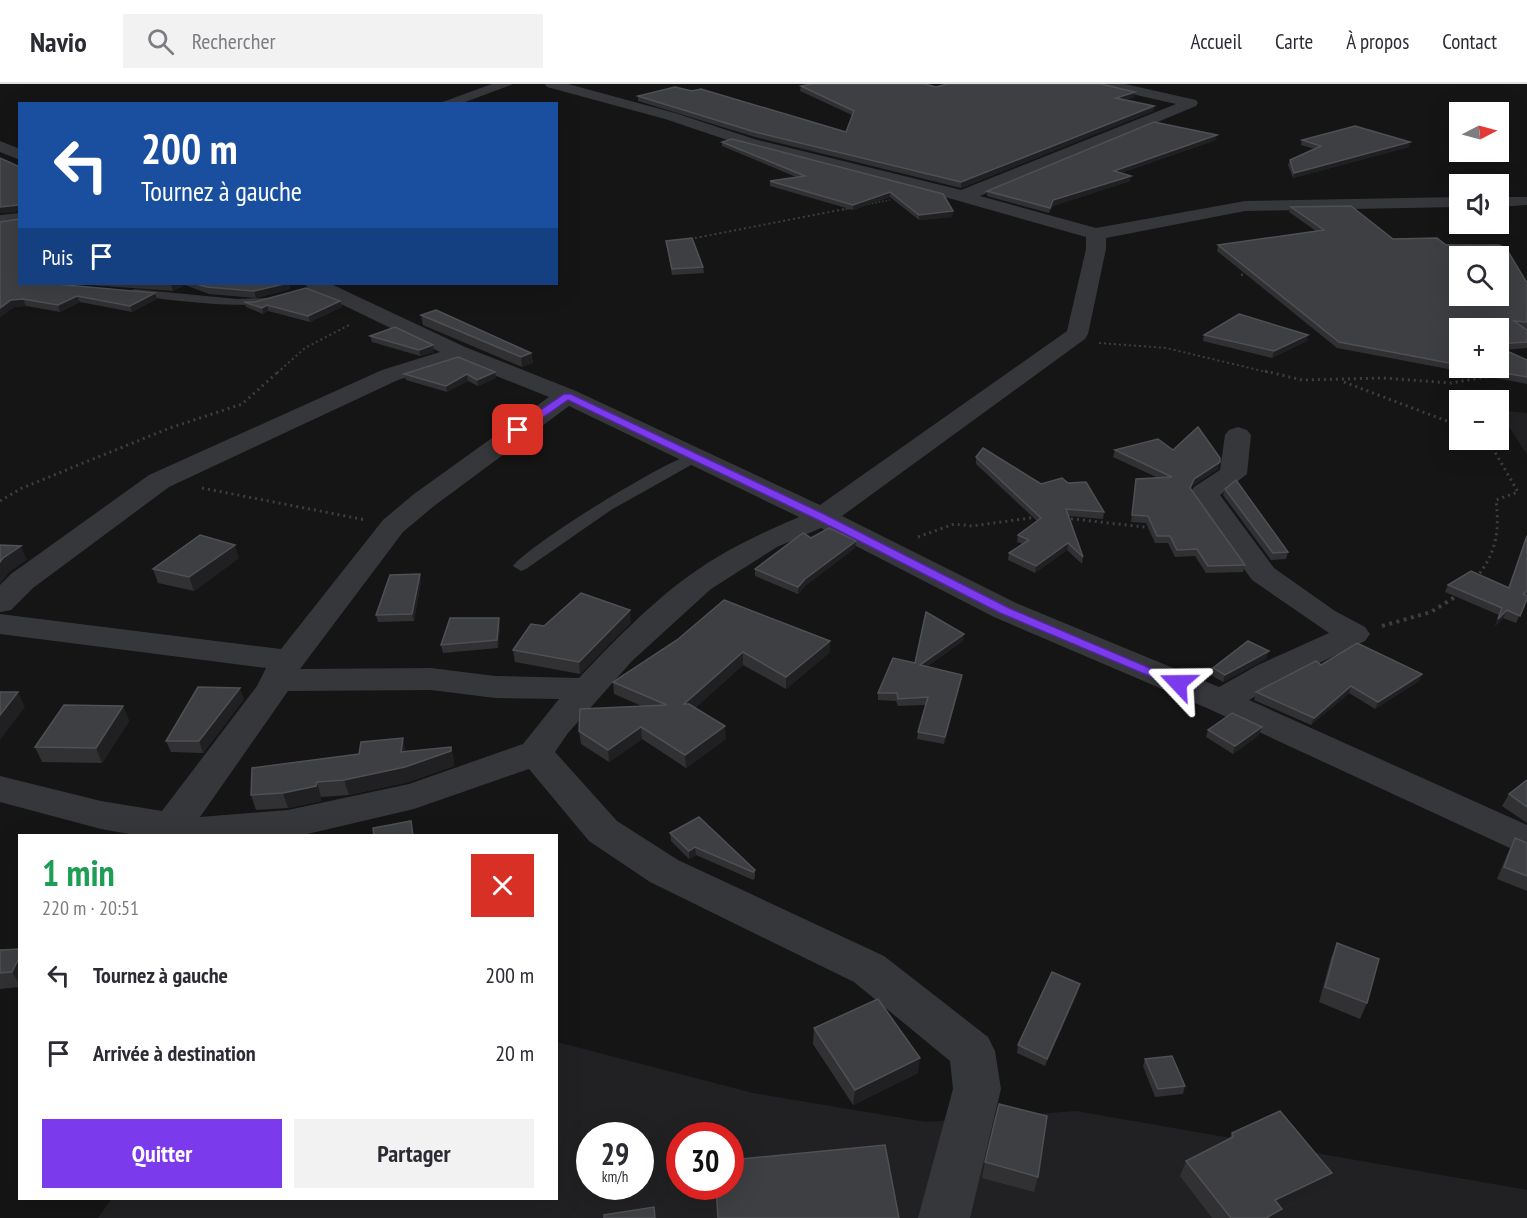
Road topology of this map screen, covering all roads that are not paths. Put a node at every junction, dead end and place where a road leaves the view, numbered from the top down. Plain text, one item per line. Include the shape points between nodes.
1 (506, 84) edge
2 (552, 84) edge
3 (1106, 84) edge
4 (450, 102) edge
5 (0, 146) edge
6 (18, 154) edge
7 (963, 196) junction
8 (1523, 201) dead end
9 (1449, 202) edge
10 (1509, 202) edge
11 (18, 218) edge
12 (0, 221) edge
13 (1096, 234) junction
14 (315, 286) edge
15 (125, 292) edge
16 (278, 297) edge
17 (458, 352) junction
18 (567, 396) junction
19 (1238, 435) dead end
20 (695, 457) junction
21 (822, 518) junction
22 (521, 566) dead end
23 (0, 603) edge
24 (0, 624) edge
25 (283, 671) junction
26 (588, 689) junction
27 (1221, 701) junction
28 (536, 753) junction
29 (0, 789) edge
30 (170, 829) junction
31 (1527, 842) edge
32 (944, 1218) edge

1 - 4 street
2 - 7 street via 748,142
3 - 7 street via 1191,103
5 - 6 street
7 - 13 street
8 - 10 street
9 - 13 street via 1245,206
11 - 12 street
13 - 21 street via 1077,334
14 - 17 street
15 - 16 lane via 256,303
17 - 18 street
17 - 23 street via 390,375 159,481 22,581
18 - 20 street
18 - 25 street via 393,526
19 - 27 street via 1233,474 1204,493 1263,574 1324,618 1354,634
20 - 21 street
20 - 22 lane via 649,479
21 - 26 street via 767,541 700,582 620,654
21 - 27 street via 1005,610
24 - 25 street
25 - 26 street via 430,679 495,687
25 - 30 street
26 - 28 street
27 - 31 street
28 - 30 street via 414,796 288,824 197,831
28 - 32 street via 603,831 664,871 869,969 972,1052 977,1089
29 - 30 street

